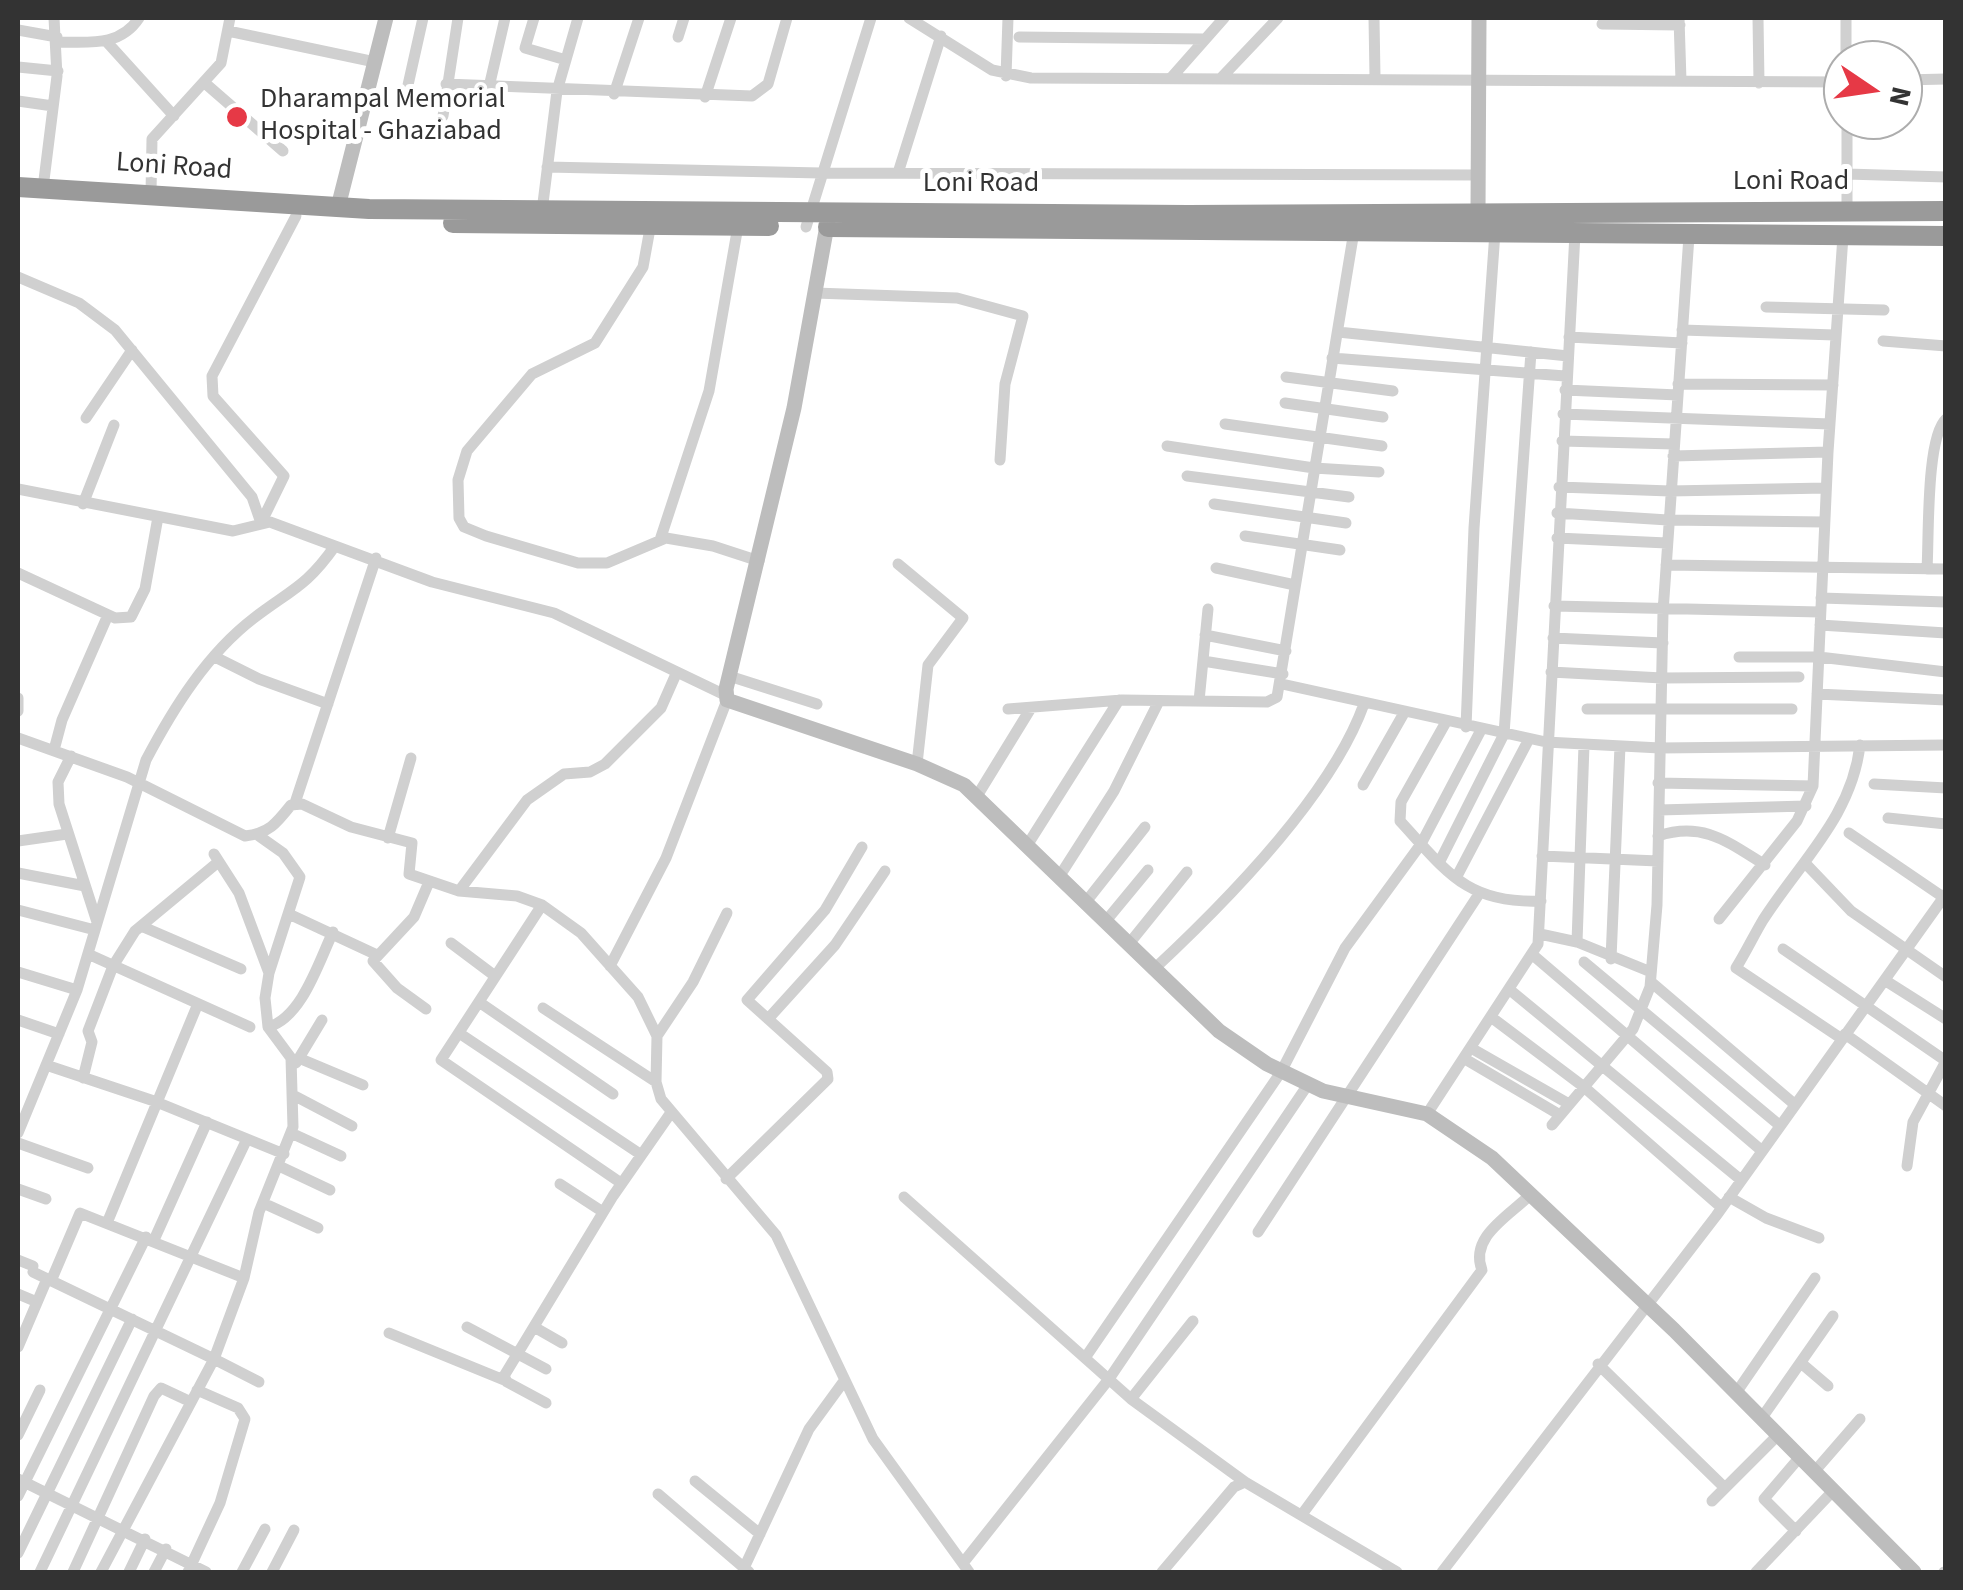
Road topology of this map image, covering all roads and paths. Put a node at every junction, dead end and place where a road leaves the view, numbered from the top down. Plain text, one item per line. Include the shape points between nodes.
1 (54, 18) edge
2 (139, 18) edge
3 (386, 18) edge
4 (423, 18) edge
5 (458, 18) edge
6 (505, 18) edge
7 (534, 18) edge
8 (578, 18) edge
9 (639, 18) edge
10 (684, 18) edge
11 (732, 18) edge
12 (787, 18) edge
13 (871, 18) edge
14 (909, 18) edge
15 (1008, 18) edge
16 (1224, 18) edge
17 (1278, 18) edge
18 (1374, 18) edge
19 (1479, 18) edge
20 (1758, 18) edge
21 (1680, 21) edge
22 (229, 24) edge
23 (1602, 24) dead end
24 (18, 30) edge
25 (678, 36) dead end
26 (941, 36) junction
27 (1018, 37) dead end
28 (1204, 39) junction
29 (57, 40) junction
30 (106, 41) junction
31 (566, 60) junction
32 (375, 62) junction
33 (18, 67) edge
34 (58, 71) junction
35 (1006, 76) junction
36 (1375, 77) junction
37 (1170, 78) junction
38 (1221, 78) junction
39 (1480, 80) junction
40 (1681, 82) junction
41 (1823, 82) edge
42 (1759, 83) junction
43 (206, 84) junction
44 (446, 84) junction
45 (408, 86) dead end
46 (489, 88) junction
47 (558, 90) junction
48 (614, 94) junction
49 (705, 97) junction
50 (18, 101) edge
51 (53, 106) junction
52 (174, 116) junction
53 (442, 116) dead end
54 (1847, 140) edge
55 (283, 151) dead end
56 (548, 166) junction
57 (821, 173) junction
58 (898, 173) junction
59 (1847, 174) junction
60 (1478, 176) junction
61 (1946, 178) edge
62 (18, 186) edge
63 (43, 188) junction
64 (151, 193) junction
65 (18, 200) edge
66 (338, 208) junction
67 (1847, 210) junction
68 (542, 211) junction
69 (1478, 211) junction
70 (1946, 212) edge
71 (296, 216) junction
72 (651, 218) junction
73 (818, 220) junction
74 (1124, 222) junction
75 (1378, 222) junction
76 (738, 226) junction
77 (1354, 230) junction
78 (1495, 232) junction
79 (1576, 233) junction
80 (1689, 236) junction
81 (1843, 236) junction
82 (1946, 236) edge
83 (18, 277) edge
84 (815, 293) junction
85 (1766, 308) dead end
86 (1836, 309) junction
87 (1884, 310) dead end
88 (1338, 332) junction
89 (1836, 335) junction
90 (1682, 337) junction
91 (1569, 338) junction
92 (1883, 341) dead end
93 (1946, 346) edge
94 (1485, 348) junction
95 (132, 350) junction
96 (1532, 352) junction
97 (1568, 356) junction
98 (1332, 358) junction
99 (1483, 370) junction
100 (1530, 374) junction
101 (1286, 378) dead end
102 (1565, 383) junction
103 (1327, 385) junction
104 (1833, 385) junction
105 (1678, 389) junction
106 (1393, 391) dead end
107 (1285, 402) dead end
108 (1324, 410) junction
109 (1563, 414) junction
110 (1383, 417) dead end
111 (86, 418) dead end
112 (1946, 418) edge
113 (1676, 420) junction
114 (114, 424) dead end
115 (1225, 424) dead end
116 (1830, 424) junction
117 (1319, 440) junction
118 (1562, 440) junction
119 (1167, 446) dead end
120 (1382, 446) dead end
121 (1674, 450) junction
122 (1828, 452) junction
123 (1000, 460) dead end
124 (1314, 468) junction
125 (1379, 472) dead end
126 (1188, 476) dead end
127 (1559, 486) junction
128 (1826, 488) junction
129 (18, 489) edge
130 (1670, 491) junction
131 (1311, 493) junction
132 (1349, 496) dead end
133 (83, 504) junction
134 (1214, 504) dead end
135 (1557, 513) junction
136 (158, 517) junction
137 (1306, 518) junction
138 (1668, 520) junction
139 (1824, 522) junction
140 (261, 523) junction
141 (1346, 523) dead end
142 (1245, 536) dead end
143 (1557, 538) junction
144 (660, 540) junction
145 (1667, 542) junction
146 (336, 546) junction
147 (1301, 547) junction
148 (1340, 550) dead end
149 (376, 558) junction
150 (759, 561) junction
151 (898, 564) dead end
152 (1666, 565) junction
153 (1822, 565) junction
154 (1216, 568) dead end
155 (1927, 569) junction
156 (1946, 569) edge
157 (18, 573) edge
158 (1296, 585) junction
159 (1821, 598) junction
160 (1946, 602) edge
161 (1554, 606) junction
162 (1208, 609) dead end
163 (1663, 612) junction
164 (108, 615) junction
165 (1820, 619) junction
166 (1946, 634) edge
167 (1205, 635) junction
168 (1553, 638) junction
169 (1662, 642) junction
170 (1286, 651) junction
171 (215, 656) junction
172 (1819, 656) junction
173 (1738, 657) dead end
174 (1203, 660) junction
175 (1552, 672) junction
176 (1946, 672) edge
177 (676, 674) junction
178 (730, 676) junction
179 (1799, 677) dead end
180 (1662, 678) junction
181 (1282, 679) junction
182 (1817, 694) junction
183 (18, 698) edge
184 (726, 698) junction
185 (1120, 700) junction
186 (1946, 700) edge
187 (1159, 701) junction
188 (1199, 702) junction
189 (328, 704) junction
190 (817, 704) dead end
191 (1364, 704) junction
192 (1031, 708) junction
193 (1008, 709) dead end
194 (1587, 709) dead end
195 (1792, 709) dead end
196 (1661, 710) junction
197 (18, 711) edge
198 (1404, 713) junction
199 (1446, 722) junction
200 (1466, 727) junction
201 (1481, 730) junction
202 (1504, 734) junction
203 (18, 738) edge
204 (1529, 739) junction
205 (1546, 742) junction
206 (1584, 745) junction
207 (1815, 745) junction
208 (1860, 745) junction
209 (1946, 745) edge
210 (1620, 746) junction
211 (1660, 748) junction
212 (54, 750) junction
213 (70, 756) junction
214 (411, 758) dead end
215 (917, 764) junction
216 (140, 783) junction
217 (1658, 783) junction
218 (1364, 784) dead end
219 (1874, 784) dead end
220 (1813, 786) junction
221 (1946, 788) edge
222 (977, 796) junction
223 (296, 803) junction
224 (1806, 806) junction
225 (1658, 810) junction
226 (1888, 818) dead end
227 (1946, 824) edge
228 (1145, 826) dead end
229 (1849, 833) dead end
230 (67, 834) junction
231 (259, 836) junction
232 (1658, 836) junction
233 (388, 838) junction
234 (18, 841) edge
235 (1028, 844) junction
236 (1422, 844) junction
237 (862, 847) dead end
238 (1542, 856) junction
239 (1580, 857) junction
240 (1615, 858) junction
241 (1658, 861) junction
242 (1439, 863) junction
243 (1806, 864) junction
244 (1765, 865) junction
245 (1148, 870) dead end
246 (885, 871) dead end
247 (1186, 872) dead end
248 (18, 873) edge
249 (1059, 877) junction
250 (1456, 878) junction
251 (429, 882) junction
252 (85, 886) junction
253 (460, 891) junction
254 (1479, 894) junction
255 (1944, 895) edge
256 (1541, 901) junction
257 (1085, 903) junction
258 (542, 905) junction
259 (18, 910) edge
260 (728, 913) dead end
261 (291, 915) junction
262 (1719, 919) dead end
263 (1105, 922) junction
264 (96, 926) junction
265 (142, 926) junction
266 (333, 932) junction
267 (1540, 934) junction
268 (1577, 942) junction
269 (451, 944) dead end
270 (1128, 945) junction
271 (1783, 949) dead end
272 (1908, 950) junction
273 (88, 954) junction
274 (377, 955) junction
275 (1534, 956) junction
276 (1611, 959) junction
277 (1584, 962) dead end
278 (113, 966) junction
279 (610, 966) junction
280 (241, 969) dead end
281 (1153, 970) junction
282 (18, 972) edge
283 (269, 972) junction
284 (495, 976) junction
285 (1651, 977) junction
286 (1946, 977) edge
287 (1886, 981) junction
288 (77, 990) junction
289 (1510, 990) junction
290 (479, 1002) junction
291 (197, 1006) junction
292 (1644, 1007) junction
293 (543, 1008) dead end
294 (426, 1009) dead end
295 (1864, 1009) junction
296 (1490, 1017) junction
297 (1946, 1019) edge
298 (18, 1020) edge
299 (322, 1020) dead end
300 (768, 1020) junction
301 (268, 1027) junction
302 (250, 1028) dead end
303 (459, 1033) junction
304 (59, 1034) junction
305 (657, 1036) junction
306 (1627, 1037) junction
307 (1843, 1037) junction
308 (1468, 1054) junction
309 (1946, 1061) edge
310 (1605, 1063) junction
311 (296, 1064) junction
312 (46, 1065) junction
313 (1281, 1072) junction
314 (84, 1078) junction
315 (656, 1082) junction
316 (1309, 1083) junction
317 (363, 1085) dead end
318 (1584, 1088) junction
319 (613, 1094) dead end
320 (1928, 1094) junction
321 (294, 1096) junction
322 (1347, 1098) junction
323 (157, 1103) junction
324 (1793, 1103) junction
325 (1569, 1104) junction
326 (1946, 1106) edge
327 (670, 1114) junction
328 (1427, 1114) junction
329 (207, 1122) junction
330 (1778, 1124) junction
331 (352, 1126) dead end
332 (18, 1133) edge
333 (291, 1133) junction
334 (247, 1139) junction
335 (18, 1143) edge
336 (1761, 1150) junction
337 (640, 1154) junction
338 (342, 1156) dead end
339 (282, 1160) junction
340 (1907, 1166) dead end
341 (88, 1168) dead end
342 (726, 1179) junction
343 (1741, 1180) junction
344 (621, 1183) junction
345 (560, 1184) dead end
346 (18, 1189) edge
347 (330, 1190) dead end
348 (1530, 1195) junction
349 (904, 1196) dead end
350 (46, 1200) dead end
351 (1725, 1202) junction
352 (264, 1203) junction
353 (603, 1212) junction
354 (108, 1223) junction
355 (318, 1228) dead end
356 (1258, 1232) dead end
357 (150, 1238) junction
358 (1819, 1238) dead end
359 (193, 1256) junction
360 (18, 1260) edge
361 (244, 1278) junction
362 (1816, 1278) dead end
363 (49, 1280) junction
364 (18, 1294) edge
365 (37, 1302) junction
366 (1645, 1303) junction
367 (110, 1309) junction
368 (1833, 1316) dead end
369 (132, 1319) junction
370 (1193, 1321) dead end
371 (467, 1327) dead end
372 (534, 1327) junction
373 (21, 1330) edge
374 (158, 1332) junction
375 (389, 1333) dead end
376 (562, 1343) dead end
377 (18, 1347) edge
378 (518, 1354) junction
379 (214, 1358) junction
380 (1085, 1358) junction
381 (1801, 1362) junction
382 (1598, 1364) junction
383 (546, 1369) dead end
384 (1109, 1378) junction
385 (504, 1380) junction
386 (844, 1381) junction
387 (259, 1382) dead end
388 (1828, 1386) dead end
389 (40, 1390) dead end
390 (1736, 1392) junction
391 (194, 1396) junction
392 (1131, 1399) junction
393 (546, 1403) dead end
394 (1761, 1418) junction
395 (1860, 1419) dead end
396 (18, 1435) edge
397 (1777, 1436) junction
398 (1799, 1458) junction
399 (1814, 1472) junction
400 (21, 1480) edge
401 (696, 1481) dead end
402 (1245, 1482) junction
403 (1725, 1488) junction
404 (45, 1492) junction
405 (1832, 1492) junction
406 (658, 1494) dead end
407 (18, 1496) edge
408 (1712, 1501) dead end
409 (72, 1505) junction
410 (1303, 1513) junction
411 (100, 1516) junction
412 (265, 1528) dead end
413 (123, 1529) junction
414 (294, 1530) dead end
415 (1796, 1531) junction
416 (760, 1534) junction
417 (144, 1539) junction
418 (166, 1549) junction
419 (18, 1552) edge
420 (966, 1568) edge
421 (190, 1569) edge
422 (746, 1570) edge
423 (40, 1572) edge
424 (72, 1572) edge
425 (101, 1572) edge
426 (129, 1572) edge
427 (154, 1572) edge
428 (206, 1572) edge
429 (242, 1572) edge
430 (272, 1572) edge
431 (1162, 1572) edge
432 (1396, 1572) edge
433 (1442, 1572) edge
434 (1756, 1572) edge
435 (1914, 1572) edge

1 - 29 street
2 - 30 street via 124,36
3 - 32 street
4 - 45 street
5 - 44 street
6 - 46 street
7 - 31 street via 526,48
8 - 31 street
9 - 48 street
10 - 25 street
11 - 49 street
12 - 49 street via 764,91
13 - 57 street
14 - 26 street
15 - 35 street
16 - 28 street
17 - 38 street
18 - 36 street
19 - 39 street
20 - 42 street
21 - 23 street
21 - 40 street
22 - 32 street
22 - 43 street via 220,63
24 - 29 street
26 - 35 street
26 - 58 street
27 - 28 street
28 - 37 street
29 - 30 street
29 - 34 street
30 - 52 street
31 - 47 street
32 - 66 street
33 - 34 street
34 - 51 street
35 - 37 street
36 - 38 street
36 - 39 street
37 - 38 street
39 - 40 street
39 - 60 street
40 - 42 street
41 - 42 street
43 - 52 street
43 - 55 street
44 - 46 street
44 - 53 street
46 - 47 street
47 - 48 street
47 - 56 street
48 - 49 street
50 - 51 street
51 - 63 street
52 - 64 street via 152,139
54 - 59 street
56 - 57 street
56 - 68 street
57 - 58 street
57 - 73 street
58 - 60 street
59 - 61 street
59 - 67 street
60 - 69 street
62 - 63 highway, Loni Road
63 - 64 highway, Loni Road
64 - 66 highway, Loni Road
65 - 71 highway, Loni Road
66 - 68 highway, Loni Road
67 - 69 highway, Loni Road
67 - 70 highway, Loni Road
68 - 72 highway, Loni Road
69 - 75 highway, Loni Road
71 - 72 highway, Loni Road via 537,227
71 - 140 street via 212,376 213,396 284,476
72 - 73 highway, Loni Road
72 - 76 highway, Loni Road
72 - 144 street via 643,267 595,343 532,374 467,451 458,505 464,527 578,563 607,563
73 - 74 highway, Loni Road
73 - 76 highway, Loni Road
73 - 84 street
74 - 75 highway, Loni Road
74 - 77 highway, Loni Road
75 - 77 highway, Loni Road
75 - 78 highway, Loni Road
76 - 144 street via 710,391
77 - 88 street
78 - 79 highway, Loni Road
78 - 94 street
79 - 80 highway, Loni Road
79 - 91 street
80 - 81 highway, Loni Road
80 - 90 street
81 - 82 highway, Loni Road
81 - 86 street
83 - 95 street via 79,303
84 - 123 street via 957,298 1023,316 1004,384
84 - 150 street
85 - 86 street
86 - 87 street
86 - 89 street
88 - 94 street
88 - 98 street
89 - 90 street
89 - 104 street
90 - 91 street
90 - 105 street
91 - 97 street
92 - 93 street
94 - 96 street
94 - 99 street
95 - 111 street
95 - 140 street via 252,497
96 - 97 street
96 - 100 street
97 - 102 street
98 - 99 street
98 - 103 street
99 - 100 street
99 - 200 street
100 - 102 street
100 - 202 street
101 - 103 street
102 - 105 street
102 - 109 street
103 - 106 street
103 - 108 street
104 - 105 street
104 - 116 street
105 - 113 street
107 - 108 street
108 - 110 street
108 - 117 street
109 - 113 street
109 - 118 street
112 - 155 street via 1934,448
113 - 116 street
113 - 121 street
114 - 133 street
115 - 117 street
116 - 122 street
117 - 120 street
117 - 124 street
118 - 121 street
118 - 127 street
119 - 124 street
121 - 122 street
121 - 130 street
122 - 128 street
124 - 125 street
124 - 131 street
126 - 131 street
127 - 130 street
127 - 135 street
128 - 130 street
128 - 139 street
129 - 133 street
130 - 138 street
131 - 132 street
131 - 137 street
133 - 136 street
134 - 137 street
135 - 138 street
135 - 143 street
136 - 140 street via 234,530
136 - 164 street via 135,612 125,620
137 - 141 street
137 - 147 street
138 - 139 street
138 - 145 street
139 - 153 street
140 - 146 street
142 - 147 street
143 - 145 street
143 - 161 street
144 - 150 street via 690,541
145 - 152 street
146 - 149 street
146 - 171 street via 311,581 252,619
147 - 148 street
147 - 158 street
149 - 177 street via 432,582 554,613
149 - 189 street
150 - 178 street
151 - 215 street via 963,618 928,666
152 - 153 street
152 - 163 street
153 - 155 street
153 - 159 street
154 - 158 street
155 - 156 street
157 - 164 street
158 - 170 street
159 - 160 street
159 - 165 street
161 - 163 street
161 - 168 street
162 - 167 street
163 - 165 street
163 - 169 street
164 - 212 street
165 - 166 street
165 - 172 street
167 - 170 street
167 - 174 street
168 - 169 street
168 - 175 street
169 - 180 street
170 - 181 street
171 - 189 street
171 - 216 street via 181,698
172 - 173 street
172 - 176 street
172 - 182 street
174 - 181 street
174 - 188 street
175 - 180 street
175 - 205 street
177 - 184 street
177 - 253 street via 661,708 605,764 564,774 527,800
178 - 184 street
178 - 190 street
179 - 180 street
180 - 196 street
181 - 188 street via 1273,700
181 - 191 street
182 - 186 street
182 - 207 street
183 - 197 street
184 - 215 street
184 - 279 street via 666,858
185 - 187 street
185 - 192 street
185 - 235 street
187 - 188 street
187 - 249 street via 1114,791
189 - 223 street
191 - 198 street
191 - 281 street via 1350,744 1260,860
192 - 193 street
192 - 222 street
194 - 196 street
195 - 196 street
196 - 211 street
198 - 199 street
198 - 218 street
199 - 200 street
199 - 236 street via 1399,809 1400,821
200 - 201 street
201 - 202 street
201 - 236 street
202 - 204 street
202 - 242 street
203 - 212 street
204 - 205 street
204 - 250 street
205 - 206 street
205 - 238 street
206 - 210 street
206 - 239 street
207 - 208 street
207 - 211 street
207 - 220 street
208 - 209 street
208 - 243 street via 1848,792
210 - 211 street
210 - 240 street
211 - 217 street
212 - 213 street
213 - 216 street
213 - 230 street via 57,792
214 - 233 street
215 - 222 street
216 - 231 street via 244,836
216 - 264 street
217 - 220 street
217 - 225 street
219 - 221 street
220 - 224 street
222 - 235 street
223 - 231 street
223 - 233 street
224 - 225 street
224 - 244 street
225 - 232 street
226 - 227 street
228 - 257 street
229 - 255 street
230 - 234 street
230 - 252 street
231 - 261 street via 300,877
232 - 241 street
232 - 244 street via 1708,832
233 - 251 street via 412,843 406,871
235 - 249 street
236 - 242 street
236 - 313 street via 1354,932
237 - 300 street via 825,910 747,1000
238 - 239 street
238 - 256 street
239 - 240 street
239 - 268 street
240 - 241 street
240 - 276 street
241 - 285 street
242 - 250 street
243 - 272 street via 1850,911
243 - 307 street via 1736,968
244 - 262 street
245 - 263 street
246 - 300 street via 834,945
247 - 270 street
248 - 252 street
249 - 257 street
250 - 254 street
251 - 253 street
251 - 274 street via 414,917
252 - 264 street
253 - 258 street
254 - 256 street via 1500,902
254 - 322 street
255 - 272 street
256 - 267 street
257 - 263 street
258 - 279 street via 581,933
258 - 284 street
259 - 264 street
260 - 305 street
261 - 266 street
261 - 283 street
263 - 270 street
264 - 273 street
265 - 278 street
265 - 280 street
265 - 283 street via 216,858 239,893
266 - 274 street
266 - 301 street via 294,1007 282,1024
267 - 268 street
267 - 275 street
268 - 276 street
269 - 284 street
270 - 281 street
271 - 295 street
272 - 286 street
272 - 287 street
273 - 278 street
273 - 288 street
274 - 294 street via 374,964 387,979
275 - 289 street
275 - 306 street
276 - 285 street
277 - 292 street
278 - 291 street
278 - 314 street via 88,1031
279 - 305 street via 638,997
281 - 313 street via 1220,1031
282 - 288 street
283 - 301 street
284 - 290 street
285 - 292 street
285 - 324 street
287 - 295 street
287 - 297 street
288 - 304 street
289 - 296 street
289 - 310 street
290 - 303 street
290 - 319 street
291 - 302 street
291 - 323 street
292 - 306 street
292 - 330 street
293 - 315 street
295 - 307 street
295 - 309 street
296 - 308 street
296 - 318 street
298 - 304 street
299 - 311 street
300 - 342 street via 828,1079
301 - 311 street
303 - 337 street
303 - 344 street via 441,1060
304 - 312 street
305 - 315 street
306 - 310 street
306 - 336 street
307 - 320 street
307 - 324 street
308 - 325 street
308 - 325 street via 1556,1120
308 - 328 street
309 - 320 street
310 - 318 street
310 - 343 street
311 - 317 street
311 - 321 street
312 - 314 street
312 - 332 street
313 - 316 street
313 - 380 street
314 - 323 street
315 - 327 street
316 - 322 street
316 - 384 street
318 - 325 street
318 - 351 street
320 - 326 street
320 - 340 street via 1913,1122
321 - 331 street
321 - 333 street
322 - 328 street
322 - 356 street
323 - 329 street
323 - 354 street
324 - 330 street
327 - 337 street
327 - 342 street
328 - 348 street via 1492,1158
329 - 334 street
329 - 357 street
330 - 336 street
333 - 338 street
333 - 339 street
334 - 339 street
334 - 359 street
335 - 341 street
336 - 343 street
337 - 344 street
339 - 347 street
339 - 352 street
342 - 386 street via 776,1235
343 - 351 street
344 - 353 street
345 - 353 street
346 - 350 street
348 - 366 street
348 - 410 street via 1484,1238 1482,1270
349 - 380 street
351 - 358 street
351 - 366 street
352 - 355 street
352 - 361 street
353 - 372 street
354 - 357 street
354 - 363 street via 80,1213
357 - 359 street
357 - 367 street
359 - 361 street
359 - 374 street
360 - 363 street
361 - 379 street
362 - 390 street
363 - 365 street
363 - 367 street
364 - 365 street
365 - 373 street
366 - 382 street
366 - 390 street
367 - 369 street
367 - 400 street
368 - 381 street
369 - 374 street
369 - 404 street
370 - 392 street
371 - 378 street
372 - 376 street
372 - 378 street
373 - 377 street
374 - 379 street
374 - 409 street
375 - 385 street
378 - 383 street
378 - 385 street
379 - 387 street
379 - 391 street
380 - 384 street
381 - 388 street
381 - 394 street
382 - 403 street
382 - 433 street
384 - 392 street
384 - 420 street
385 - 393 street
386 - 416 street via 810,1429
386 - 420 street via 892,1470
389 - 396 street
390 - 394 street
391 - 411 street via 161,1388 154,1396
391 - 413 street
391 - 421 street via 238,1408 245,1419 220,1503
392 - 402 street
394 - 397 street
395 - 399 street
397 - 398 street
397 - 403 street
398 - 399 street
398 - 415 street via 1764,1499
399 - 405 street
400 - 404 street
400 - 407 street
401 - 416 street
402 - 410 street
402 - 431 street
403 - 408 street
404 - 409 street
404 - 419 street
405 - 415 street
405 - 435 street
406 - 422 street
409 - 411 street
409 - 423 street
410 - 432 street
411 - 413 street
411 - 424 street
412 - 429 street
413 - 417 street
413 - 425 street
414 - 430 street
415 - 434 street
416 - 422 street
417 - 418 street
417 - 426 street
418 - 421 street
418 - 427 street
421 - 428 street

